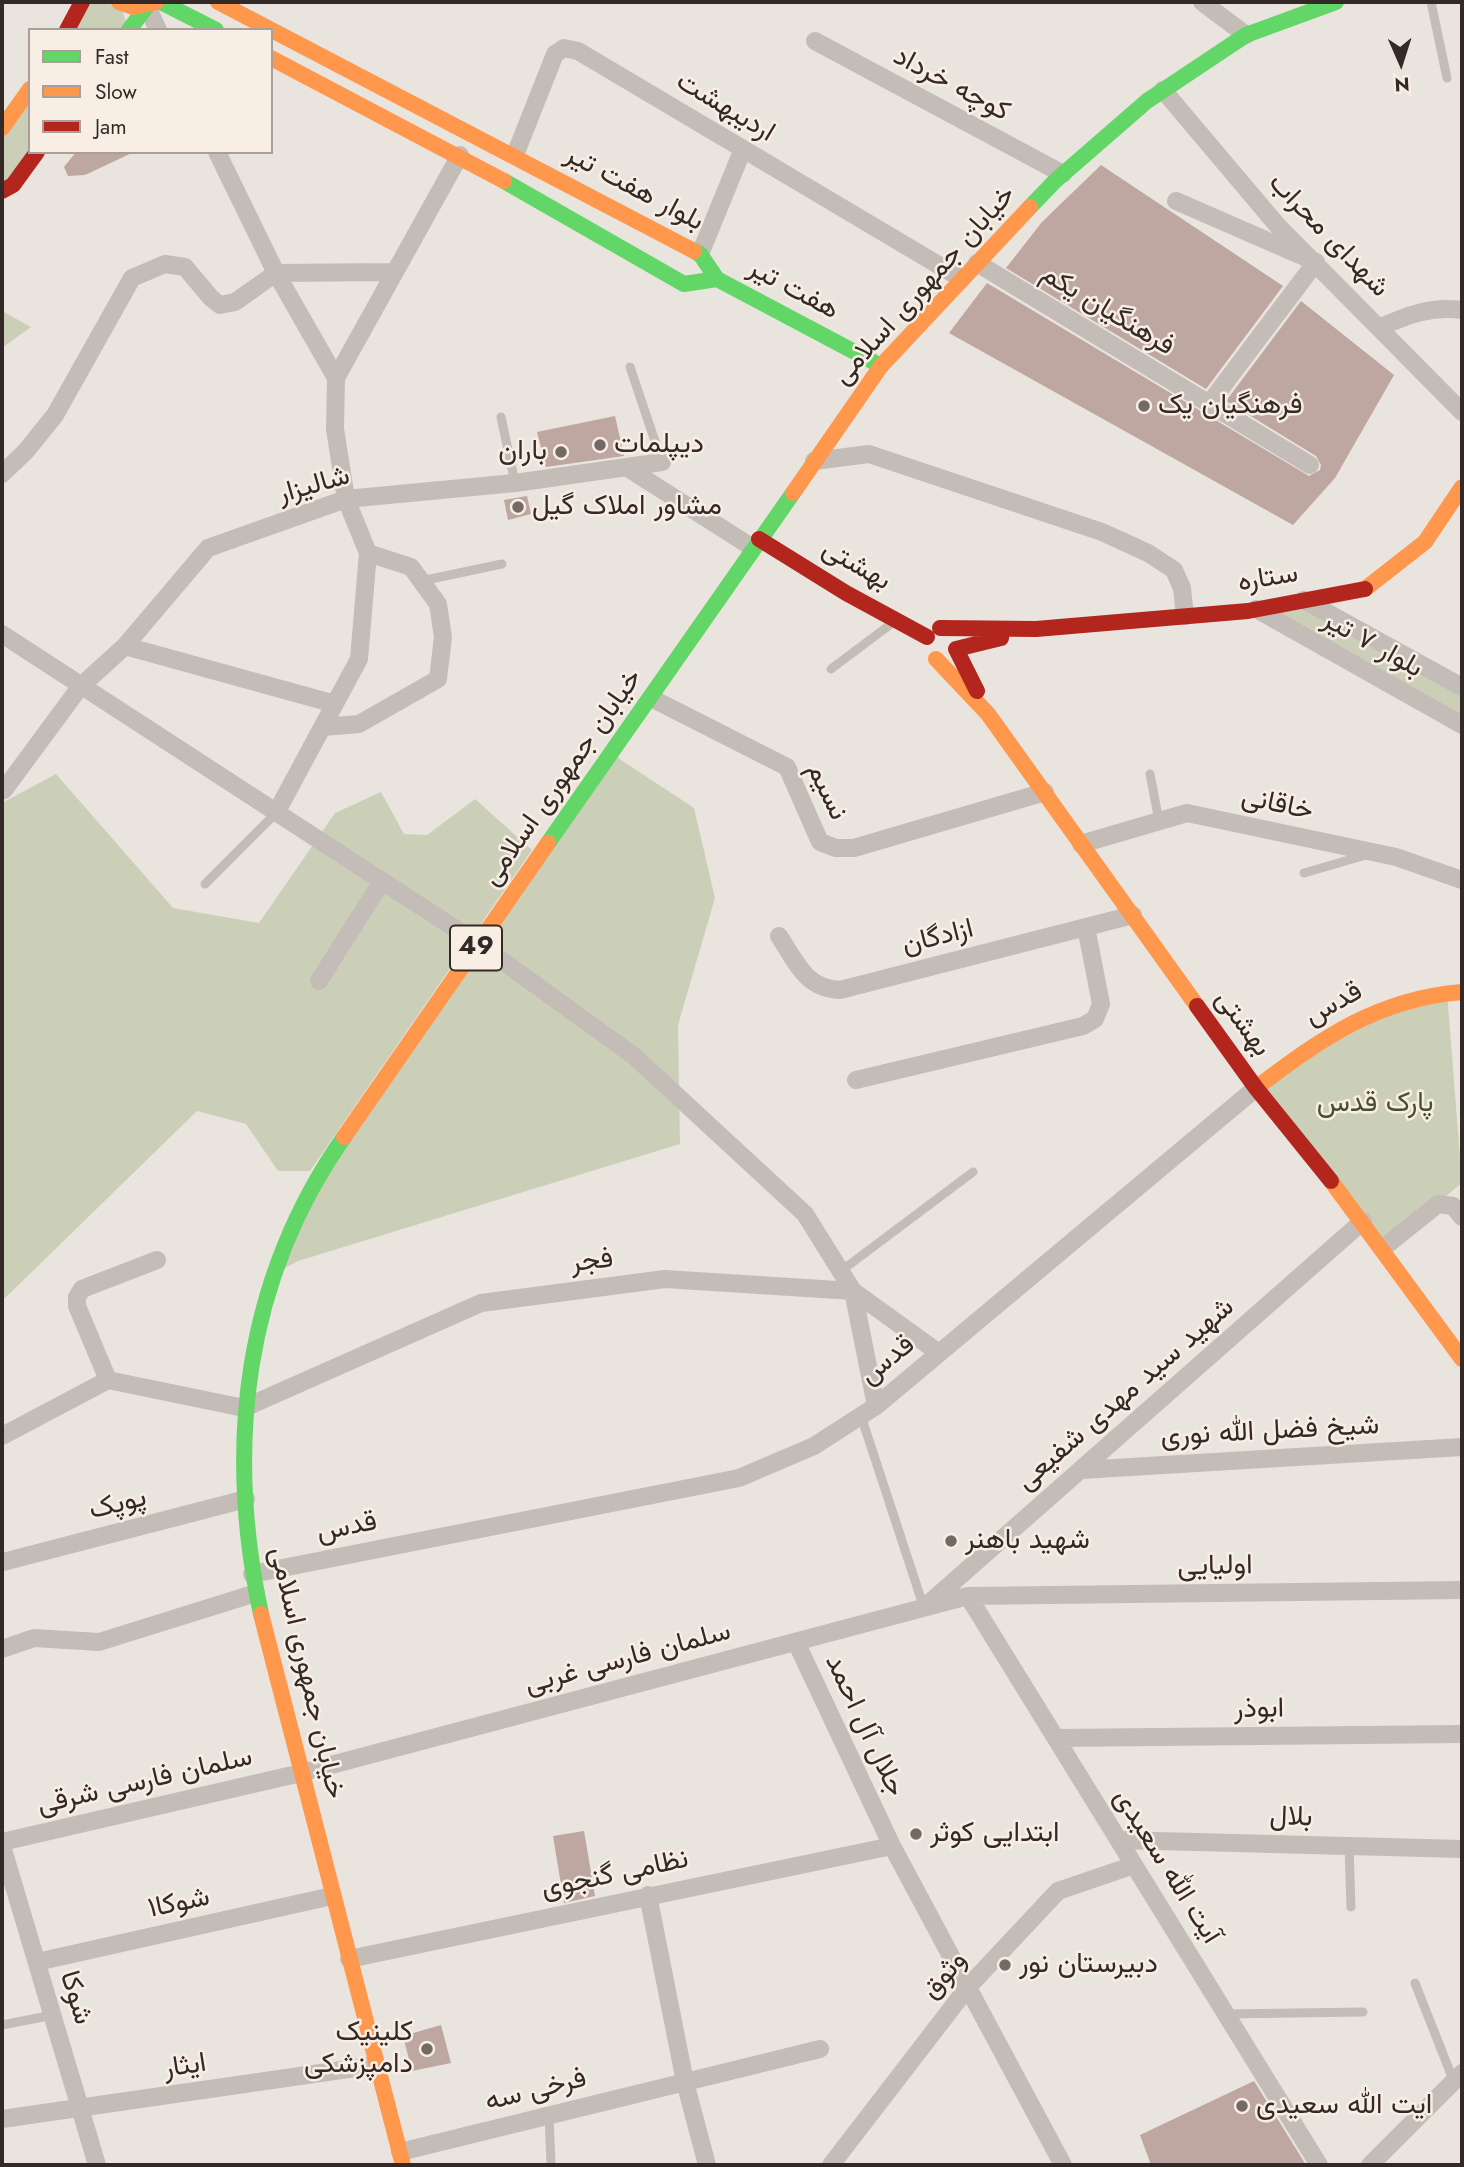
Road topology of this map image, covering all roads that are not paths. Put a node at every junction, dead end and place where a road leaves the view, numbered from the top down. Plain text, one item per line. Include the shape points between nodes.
1 (82, 2) edge
2 (119, 2) edge
3 (218, 2) edge
4 (1202, 2) edge
5 (1336, 2) edge
6 (1431, 2) edge
7 (155, 3) edge
8 (68, 28) edge
9 (131, 28) edge
10 (158, 28) edge
11 (211, 28) edge
12 (268, 28) edge
13 (273, 30) edge
14 (1246, 35) junction
15 (815, 41) dead end
16 (273, 59) edge
17 (1447, 78) dead end
18 (1163, 90) junction
19 (28, 92) edge
20 (2, 128) edge
21 (743, 149) junction
22 (36, 154) edge
23 (218, 154) edge
24 (515, 155) junction
25 (460, 156) junction
26 (1063, 174) junction
27 (2, 191) edge
28 (1176, 201) dead end
29 (700, 254) junction
30 (1316, 262) junction
31 (977, 263) junction
32 (394, 272) junction
33 (276, 273) junction
34 (717, 279) junction
35 (962, 279) junction
36 (1462, 310) edge
37 (1379, 328) junction
38 (881, 366) junction
39 (630, 367) dead end
40 (336, 378) junction
41 (1209, 404) junction
42 (1462, 412) edge
43 (501, 416) dead end
44 (814, 461) junction
45 (662, 462) joint
46 (1310, 465) dead end
47 (626, 467) junction
48 (2, 474) edge
49 (515, 482) junction
50 (1462, 486) edge
51 (346, 499) junction
52 (756, 544) junction
53 (368, 553) junction
54 (502, 564) dead end
55 (421, 581) junction
56 (1304, 600) junction
57 (1256, 609) junction
58 (1185, 616) junction
59 (897, 620) junction
60 (1036, 629) junction
61 (933, 633) junction
62 (2, 634) edge
63 (125, 646) junction
64 (956, 649) junction
65 (936, 659) junction
66 (831, 669) dead end
67 (80, 687) junction
68 (1462, 687) edge
69 (651, 698) junction
70 (335, 704) junction
71 (989, 714) junction
72 (1462, 726) edge
73 (323, 727) junction
74 (1150, 774) dead end
75 (4, 790) edge
76 (1045, 792) junction
77 (276, 813) junction
78 (1159, 821) junction
79 (1081, 844) junction
80 (1374, 852) junction
81 (1304, 873) dead end
82 (1462, 880) edge
83 (382, 881) junction
84 (205, 884) dead end
85 (1133, 915) junction
86 (1086, 927) junction
87 (779, 936) dead end
88 (479, 944) junction
89 (319, 981) dead end
90 (1462, 992) edge
91 (856, 1080) dead end
92 (1256, 1088) junction
93 (973, 1172) dead end
94 (1462, 1217) edge
95 (1363, 1221) junction
96 (1383, 1248) junction
97 (157, 1260) dead end
98 (841, 1271) junction
99 (853, 1291) junction
100 (939, 1353) junction
101 (1462, 1359) edge
102 (108, 1380) junction
103 (244, 1408) junction
104 (868, 1411) junction
105 (2, 1436) edge
106 (1462, 1447) edge
107 (1081, 1470) junction
108 (246, 1499) junction
109 (3, 1562) edge
110 (252, 1574) junction
111 (1462, 1590) edge
112 (257, 1593) junction
113 (968, 1597) junction
114 (924, 1608) junction
115 (796, 1642) junction
116 (2, 1649) edge
117 (1462, 1734) edge
118 (1056, 1738) junction
119 (301, 1773) junction
120 (1119, 1840) junction
121 (2, 1844) edge
122 (892, 1846) junction
123 (1349, 1846) junction
124 (1462, 1849) edge
125 (1134, 1865) junction
126 (648, 1895) junction
127 (332, 1896) junction
128 (1351, 1907) dead end
129 (349, 1959) junction
130 (37, 1962) junction
131 (1415, 1983) dead end
132 (968, 1987) junction
133 (1363, 2012) dead end
134 (1226, 2014) junction
135 (53, 2015) junction
136 (2, 2025) edge
137 (820, 2049) dead end
138 (376, 2065) junction
139 (1458, 2077) edge
140 (685, 2082) junction
141 (81, 2109) junction
142 (549, 2115) junction
143 (2, 2119) edge
144 (402, 2159) edge
145 (97, 2165) edge
146 (551, 2165) edge
147 (707, 2165) edge
148 (831, 2165) edge
149 (1063, 2165) edge
150 (1319, 2165) edge
151 (1370, 2165) edge

1 - 8 street
2 - 7 street via 133,6
3 - 12 street, بلوار هفت تیر
4 - 14 street
5 - 14 street, خیابان جمهوری اسلامی / 49
6 - 17 lane
7 - 9 street
7 - 10 street
7 - 11 street
13 - 24 street, بلوار هفت تیر
14 - 18 street, خیابان جمهوری اسلامی / 49
15 - 26 street, کوچه خرداد
16 - 25 street, بلوار هفت تیر
18 - 26 street, خیابان جمهوری اسلامی / 49
18 - 30 street, شهدای محراب via 1277,225
19 - 20 street
21 - 24 street, اردیبهشت via 578,51 564,48 555,54
21 - 29 street
21 - 35 street, اردیبهشت
22 - 27 street via 13,185
23 - 33 street
24 - 29 street, بلوار هفت تیر
25 - 32 street
25 - 34 street, بلوار هفت تیر via 684,284
26 - 31 street, خیابان جمهوری اسلامی / 49
28 - 30 street
29 - 34 street, بلوار هفت تیر
30 - 37 street, شهدای محراب
30 - 41 street
31 - 35 street, خیابان جمهوری اسلامی / 49
31 - 41 street, فرهنگیان یکم
32 - 33 street
32 - 40 street
33 - 40 street
33 - 48 street via 235,302 220,305 185,267 165,264 132,278 55,415
34 - 38 street, هفت تیر
35 - 38 street, خیابان جمهوری اسلامی / 49
36 - 37 street via 1439,307
37 - 42 street, شهدای محراب
38 - 44 street, خیابان جمهوری اسلامی / 49
39 - 45 lane
40 - 51 street via 335,429
41 - 46 street, فرهنگیان یکم
43 - 49 lane
44 - 52 street, خیابان جمهوری اسلامی / 49
44 - 58 street via 869,454 1102,532 1174,570 1182,588
45 - 47 street, شالیزار
47 - 49 street, شالیزار
47 - 52 street
49 - 51 street, شالیزار
50 - 56 street, ستاره via 1425,542 1366,589
51 - 53 street
51 - 63 street, شالیزار via 208,548
52 - 59 street, بهشتی
52 - 69 street, خیابان جمهوری اسلامی / 49
53 - 55 street via 411,567
53 - 70 street via 359,659
54 - 55 lane
55 - 73 street via 438,604 443,637 438,679 359,724
56 - 57 street, ستاره
56 - 68 street, بلوار ۷ تیر
57 - 58 street, ستاره
57 - 72 street, بلوار ۷ تیر
58 - 60 street, ستاره
59 - 61 street, بهشتی
59 - 66 lane
60 - 61 street
60 - 64 street
61 - 64 street via 953,634
61 - 65 street via 925,648
62 - 67 street
63 - 67 street, شالیزار
63 - 70 street
64 - 65 street via 950,657
64 - 71 street
65 - 71 street
67 - 75 street, شالیزار
67 - 77 street
69 - 76 street, نسیم via 787,767 820,842 836,848 854,848
69 - 88 street, خیابان جمهوری اسلامی / 49
70 - 73 street
71 - 76 street, بهشتی
73 - 77 street
74 - 78 lane
76 - 79 street, بهشتی
77 - 83 street
77 - 84 lane
78 - 79 street, خاقانی
78 - 80 street, خاقانی via 1187,813
79 - 85 street, بهشتی
80 - 81 lane
80 - 82 street, خاقانی
83 - 88 street
83 - 89 street
85 - 86 street, ازادگان
85 - 92 street, بهشتی
86 - 87 street, ازادگان via 840,990 823,989 809,981
86 - 91 street via 1101,1004 1095,1018 1083,1026
88 - 98 street via 634,1056 805,1214
88 - 103 street, خیابان جمهوری اسلامی / 49 via 318,1174 273,1274
90 - 92 street, قدس via 1402,1000 1351,1020
92 - 95 street, بهشتی
92 - 100 street, قدس
93 - 98 lane
94 - 96 street via 1453,1206 1438,1204
95 - 96 street, بهشتی
95 - 107 street, شهید سید مهدی شفیعی
96 - 101 street, بهشتی
97 - 102 street via 82,1289 77,1297
98 - 99 street
99 - 100 street
99 - 103 street, فجر via 665,1279 481,1303
99 - 104 street
100 - 104 street, قدس
102 - 103 street
102 - 105 street
103 - 108 street, خیابان جمهوری اسلامی / 49
104 - 110 street, قدس via 814,1447 739,1478
104 - 114 lane
106 - 107 street, شیخ فضل الله نوری
107 - 114 street, شهید سید مهدی شفیعی
108 - 109 street, پوپک
108 - 110 street, خیابان جمهوری اسلامی / 49
110 - 112 street, خیابان جمهوری اسلامی / 49
111 - 113 street, اولیایی
112 - 116 street via 99,1642 33,1638
112 - 119 street, خیابان جمهوری اسلامی / 49
113 - 114 street, سلمان فارسی غربی
113 - 118 street, آیت الله سعیدی
114 - 115 street, سلمان فارسی غربی
115 - 119 street, سلمان فارسی غربی
115 - 122 street, جلال آل احمد
117 - 118 street, ابوذر
118 - 120 street, آیت الله سعیدی
119 - 121 street, سلمان فارسی شرقی
119 - 127 street, خیابان جمهوری اسلامی / 49
120 - 123 street, بلال
120 - 125 street, آیت الله سعیدی
121 - 130 street, شوکا
122 - 126 street, نظامی گنجوی
122 - 132 street, جلال آل احمد
123 - 124 street, بلال
123 - 128 lane
125 - 132 street, وثوق via 1058,1891
125 - 134 street, آیت الله سعیدی
126 - 129 street, نظامی گنجوی
126 - 140 street
127 - 129 street, خیابان جمهوری اسلامی / 49
127 - 130 street, شوکا۱
129 - 138 street, خیابان جمهوری اسلامی / 49
130 - 135 street, شوکا
131 - 139 lane
132 - 148 street, وثوق
132 - 149 street, جلال آل احمد
133 - 134 lane
134 - 150 street, آیت الله سعیدی
135 - 136 lane
135 - 141 street, شوکا
137 - 140 street, فرخی سه
138 - 141 street, ایثار
138 - 144 street, خیابان جمهوری اسلامی / 49
139 - 151 street
140 - 142 street, فرخی سه
140 - 147 street
141 - 143 street, ایثار
141 - 145 street, شوکا
142 - 144 street, فرخی سه
142 - 146 lane

